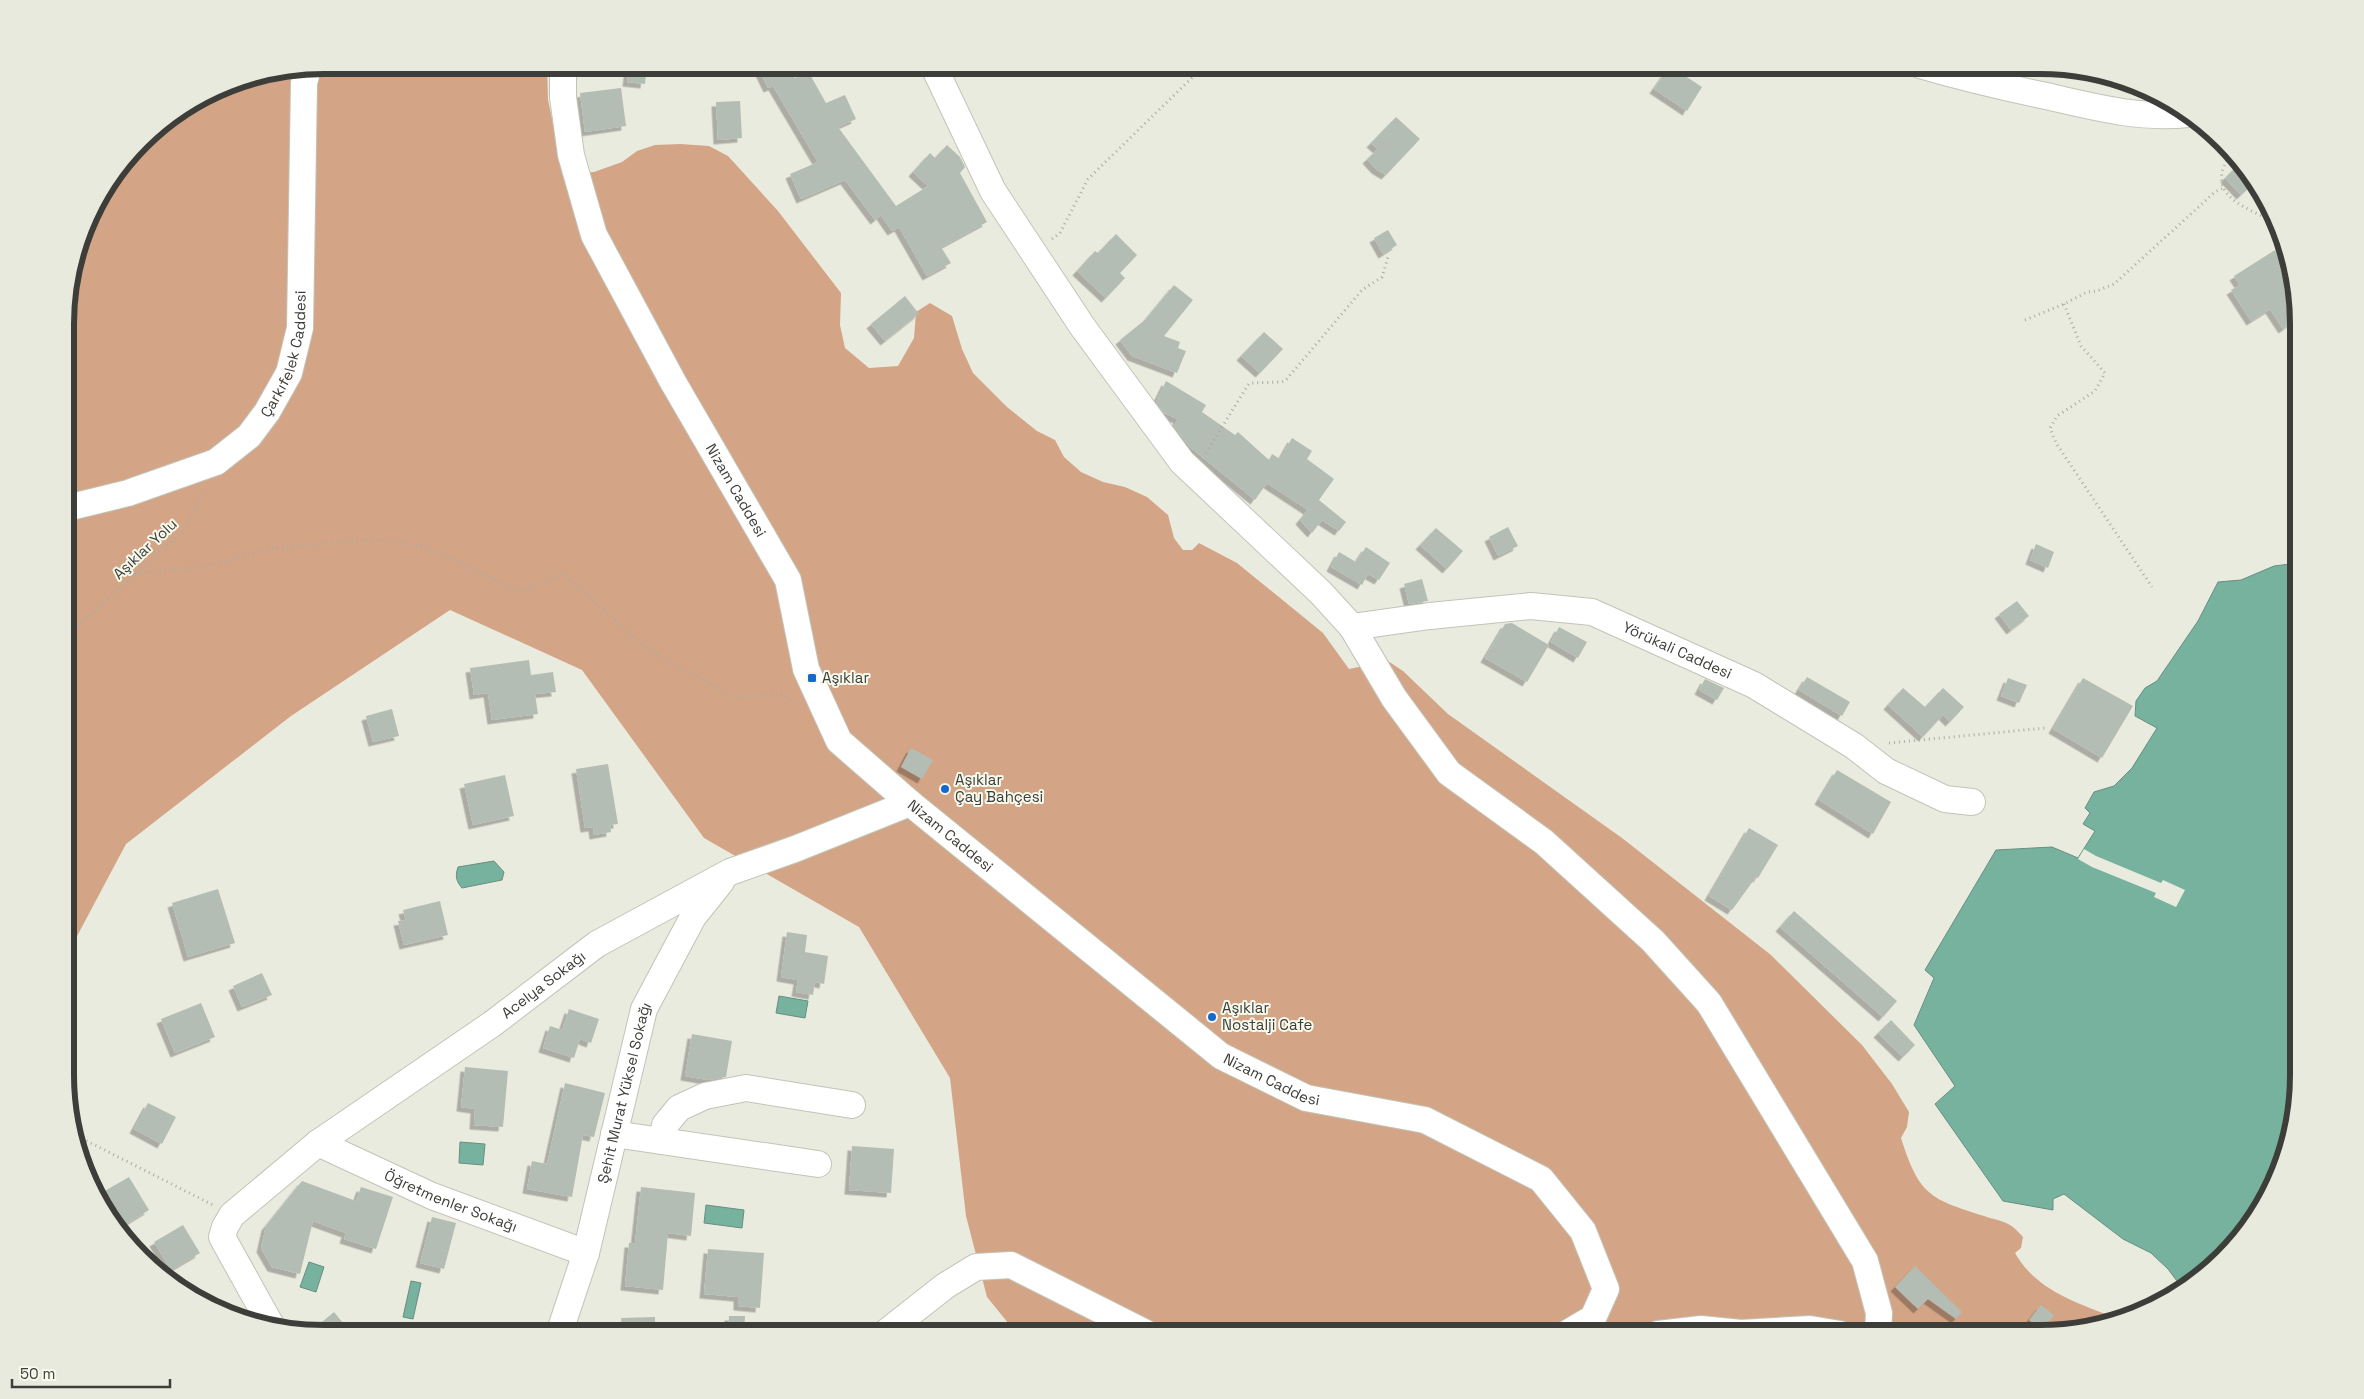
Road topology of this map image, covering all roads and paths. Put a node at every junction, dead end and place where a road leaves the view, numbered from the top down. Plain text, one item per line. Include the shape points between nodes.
1 (306, 74) edge
2 (563, 74) edge
3 (937, 74) edge
4 (1196, 74) edge
5 (1950, 74) edge
6 (2178, 115) edge
7 (2228, 159) edge
8 (2223, 188) junction
9 (2266, 218) edge
10 (1035, 254) junction
11 (1388, 257) dead end
12 (2064, 304) junction
13 (2025, 320) dead end
14 (216, 462) junction
15 (1193, 472) junction
16 (74, 506) edge
17 (135, 574) junction
18 (2152, 587) dead end
19 (1352, 627) junction
20 (74, 630) edge
21 (803, 712) dead end
22 (2045, 728) dead end
23 (1854, 746) junction
24 (1972, 802) dead end
25 (910, 803) junction
26 (730, 872) junction
27 (852, 1105) dead end
28 (614, 1134) junction
29 (82, 1139) edge
30 (662, 1141) junction
31 (318, 1142) junction
32 (818, 1164) dead end
33 (227, 1226) junction
34 (586, 1253) junction
35 (268, 1319) edge
36 (562, 1325) edge
37 (895, 1325) edge
38 (1130, 1325) edge
39 (1581, 1325) edge
40 (1873, 1325) edge

1 - 14 street, Çarkıfelek Caddesi via 300,328 289,373 267,412 249,436
2 - 25 street, Nizam Caddesi via 572,155 594,235 673,382 788,580 806,669 839,741
3 - 10 street via 994,191
4 - 10 path via 1088,179 1060,232
5 - 6 street via 2124,113 2159,117
7 - 8 path via 2221,172
8 - 9 path via 2235,202
8 - 12 path via 2114,284 2087,292
10 - 15 street via 1088,334 1182,462
11 - 15 path via 1382,277 1362,290 1286,380 1248,385
12 - 13 path
12 - 18 path via 2081,346 2105,373 2095,391 2057,416 2050,428 2056,443
14 - 16 street, Çarkıfelek Caddesi via 128,493
14 - 17 path, Aşıklar Yolu via 186,528
15 - 19 street via 1321,593
17 - 20 path, Aşıklar Yolu
17 - 21 path via 206,566 270,548 376,539 426,547 520,592 563,574 650,651 734,697 782,694
19 - 23 street, Yörükali Caddesi via 1531,606 1592,612 1754,684
19 - 40 street via 1394,698 1449,773 1544,842 1653,942 1709,1004 1865,1260 1879,1313
22 - 23 path
23 - 24 street, Yörükali Caddesi via 1886,771 1945,799
25 - 26 street, Acelya Sokağı
25 - 39 street, Nizam Caddesi via 1221,1056 1306,1098 1425,1120 1541,1180 1583,1231 1606,1289 1593,1318
26 - 28 street, Şehit Murat Yüksel Sokağı via 693,917 644,1009
26 - 31 street, Acelya Sokağı via 597,944 492,1024
27 - 30 street via 746,1088 705,1096 679,1108 665,1125
28 - 30 street
28 - 34 street, Şehit Murat Yüksel Sokağı
29 - 33 path
30 - 32 street
31 - 33 street, Acelya Sokağı
31 - 34 street, Öğretmenler Sokağı via 432,1196
33 - 35 street
34 - 36 street, Şehit Murat Yüksel Sokağı
37 - 38 street via 945,1286 976,1267 1011,1265

